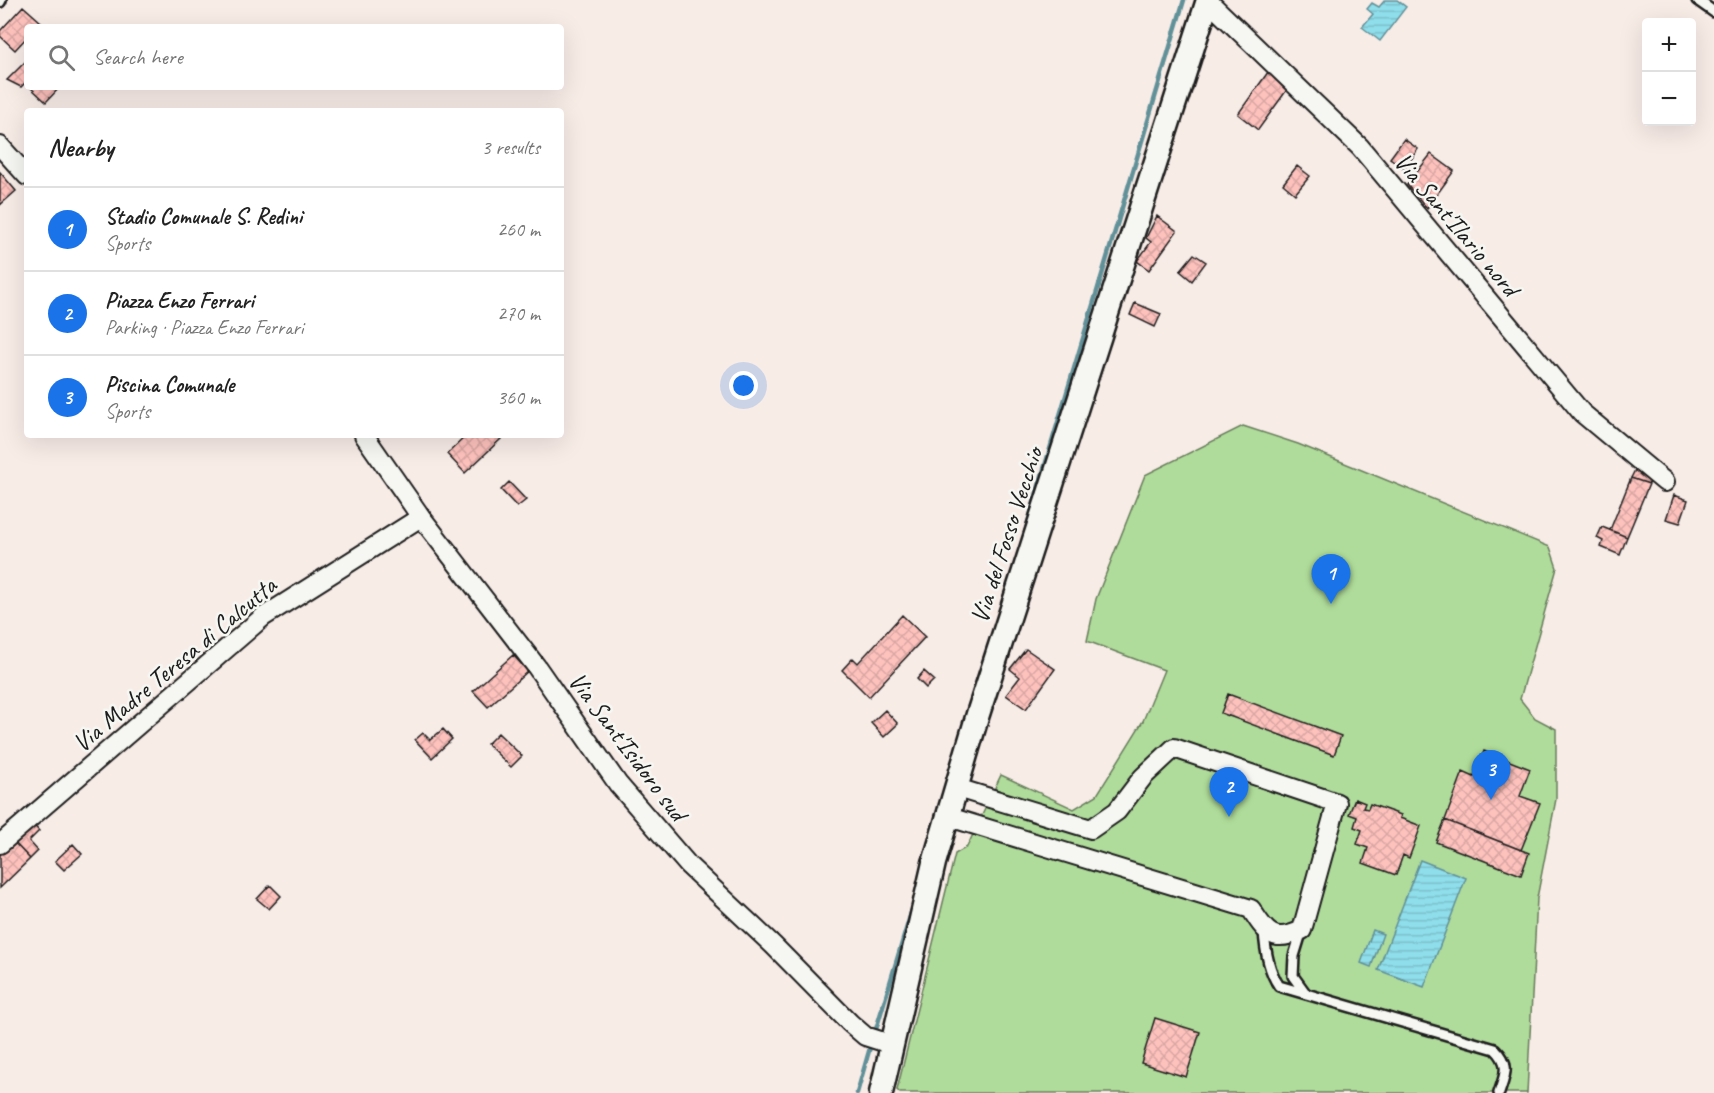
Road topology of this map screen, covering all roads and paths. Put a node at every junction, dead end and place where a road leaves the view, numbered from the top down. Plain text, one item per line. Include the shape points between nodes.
1 (1697, 0) edge
2 (1207, 1) edge
3 (1714, 12) edge
4 (0, 146) edge
5 (24, 173) edge
6 (366, 438) edge
7 (1665, 482) dead end
8 (421, 517) junction
9 (957, 788) junction
10 (949, 817) junction
11 (1091, 829) junction
12 (0, 844) edge
13 (1087, 858) junction
14 (1264, 930) junction
15 (1302, 930) junction
16 (1306, 994) junction
17 (879, 1041) junction
18 (881, 1093) edge
19 (1499, 1093) edge

1 - 3 lane
2 - 7 street, Via Sant'Ilario nord via 1360,147 1582,413
2 - 9 street, Via del Fosso Vecchio
4 - 5 street
6 - 8 street, Via Sant'Isidoro sud
8 - 12 street, Via Madre Teresa di Calcutta via 263,617
8 - 17 street, Via Sant'Isidoro sud via 536,666 618,784 689,866
9 - 10 street, Via del Fosso Vecchio
9 - 11 street
10 - 13 street
10 - 17 street, Via del Fosso Vecchio
11 - 13 street
11 - 15 street via 1117,811 1143,777 1174,748 1336,803
13 - 14 street via 1251,909
14 - 15 street via 1276,937
14 - 16 lane via 1272,976 1279,986
15 - 16 lane via 1293,976
16 - 19 lane via 1495,1049 1503,1057 1506,1071
17 - 18 street, Via del Fosso Vecchio

